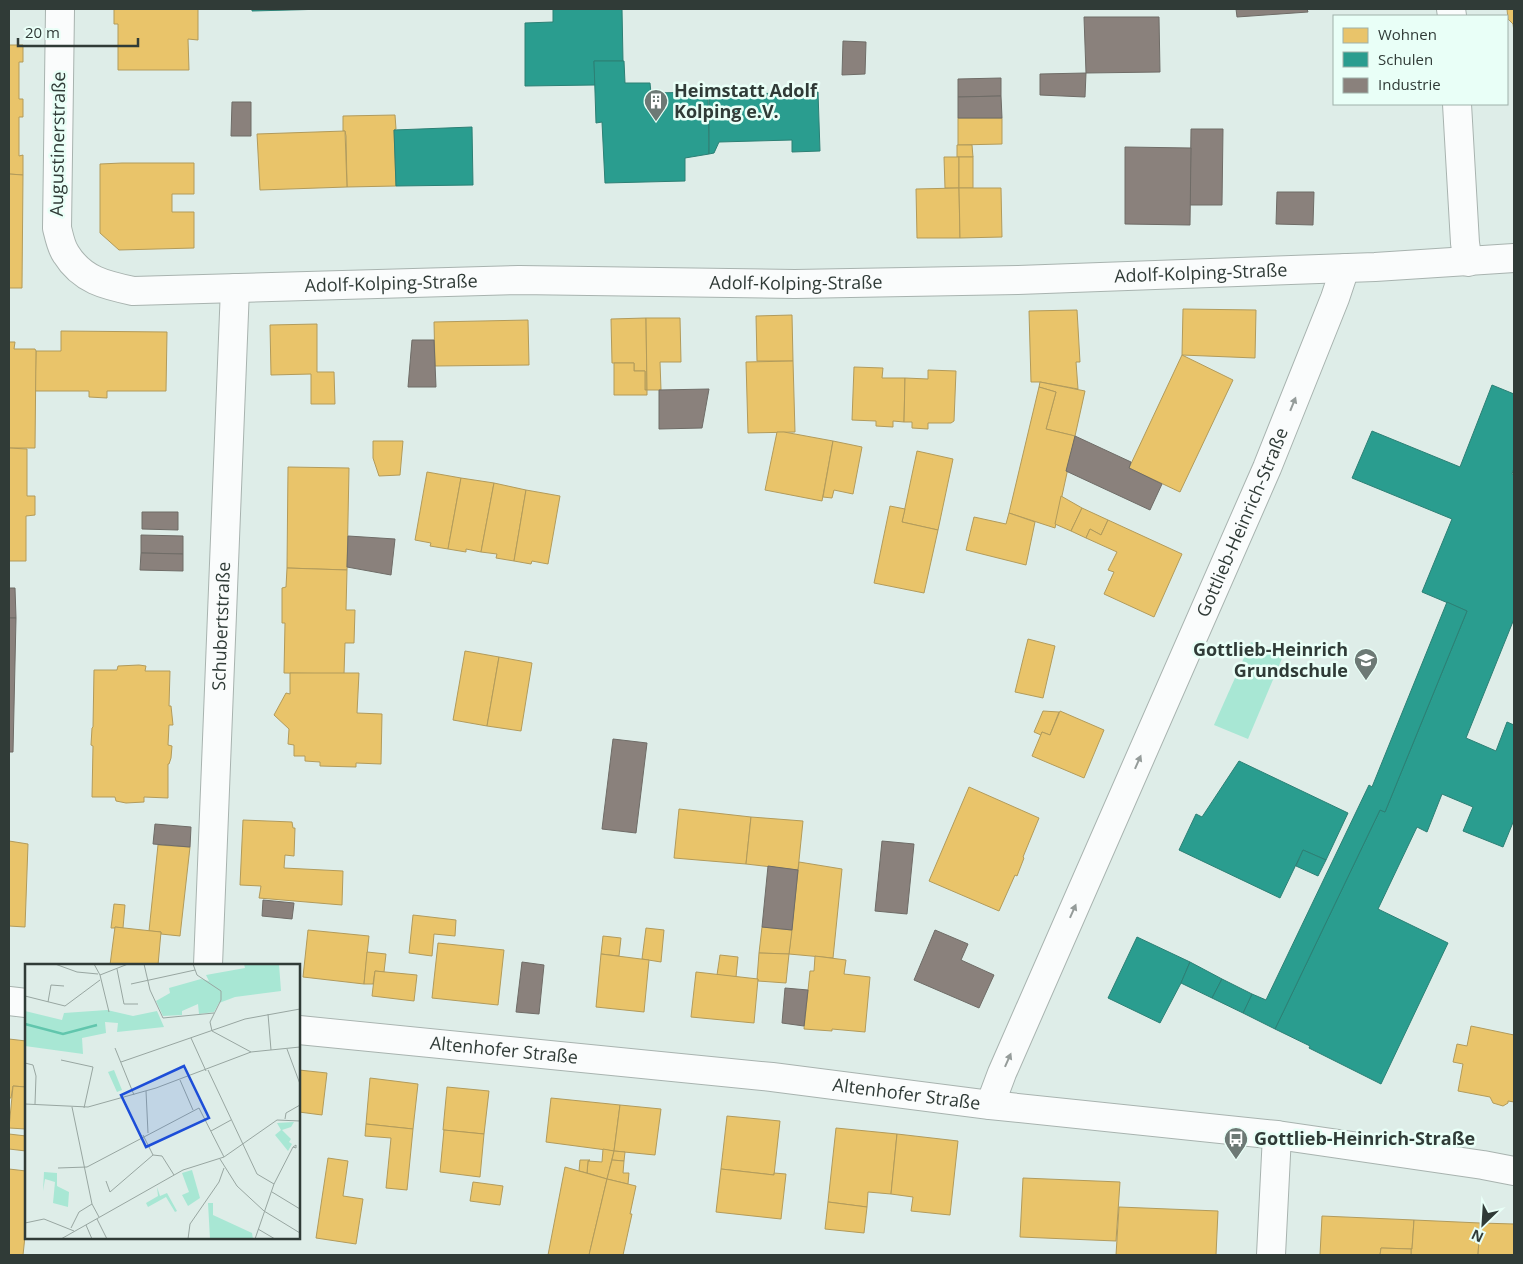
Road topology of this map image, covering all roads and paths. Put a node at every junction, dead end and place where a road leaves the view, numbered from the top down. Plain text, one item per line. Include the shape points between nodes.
1 (60, 9) edge
2 (1456, 105) edge
3 (1514, 258) edge
4 (1468, 262) junction
5 (1345, 268) junction
6 (80, 272) joint
7 (235, 288) junction
8 (208, 964) edge
9 (9, 1001) edge
10 (25, 1003) edge
11 (300, 1030) edge
12 (990, 1105) junction
13 (1277, 1136) junction
14 (1514, 1171) edge
15 (1271, 1255) edge

1 - 6 street, Augustinerstraße via 57,228 65,253
2 - 4 street via 1464,243
3 - 4 street, Adolf-Kolping-Straße
4 - 5 street, Adolf-Kolping-Straße
5 - 7 street, Adolf-Kolping-Straße via 858,283 520,280
12 -> 5 street, Gottlieb-Heinrich-Straße via 1267,468 1336,298
6 - 7 street, Adolf-Kolping-Straße via 104,285 133,291
7 - 8 street, Schubertstraße
9 - 10 street
11 - 12 street, Altenhofer Straße via 772,1077
12 - 13 street, Altenhofer Straße
13 - 14 street, Altenhofer Straße
13 - 15 street

